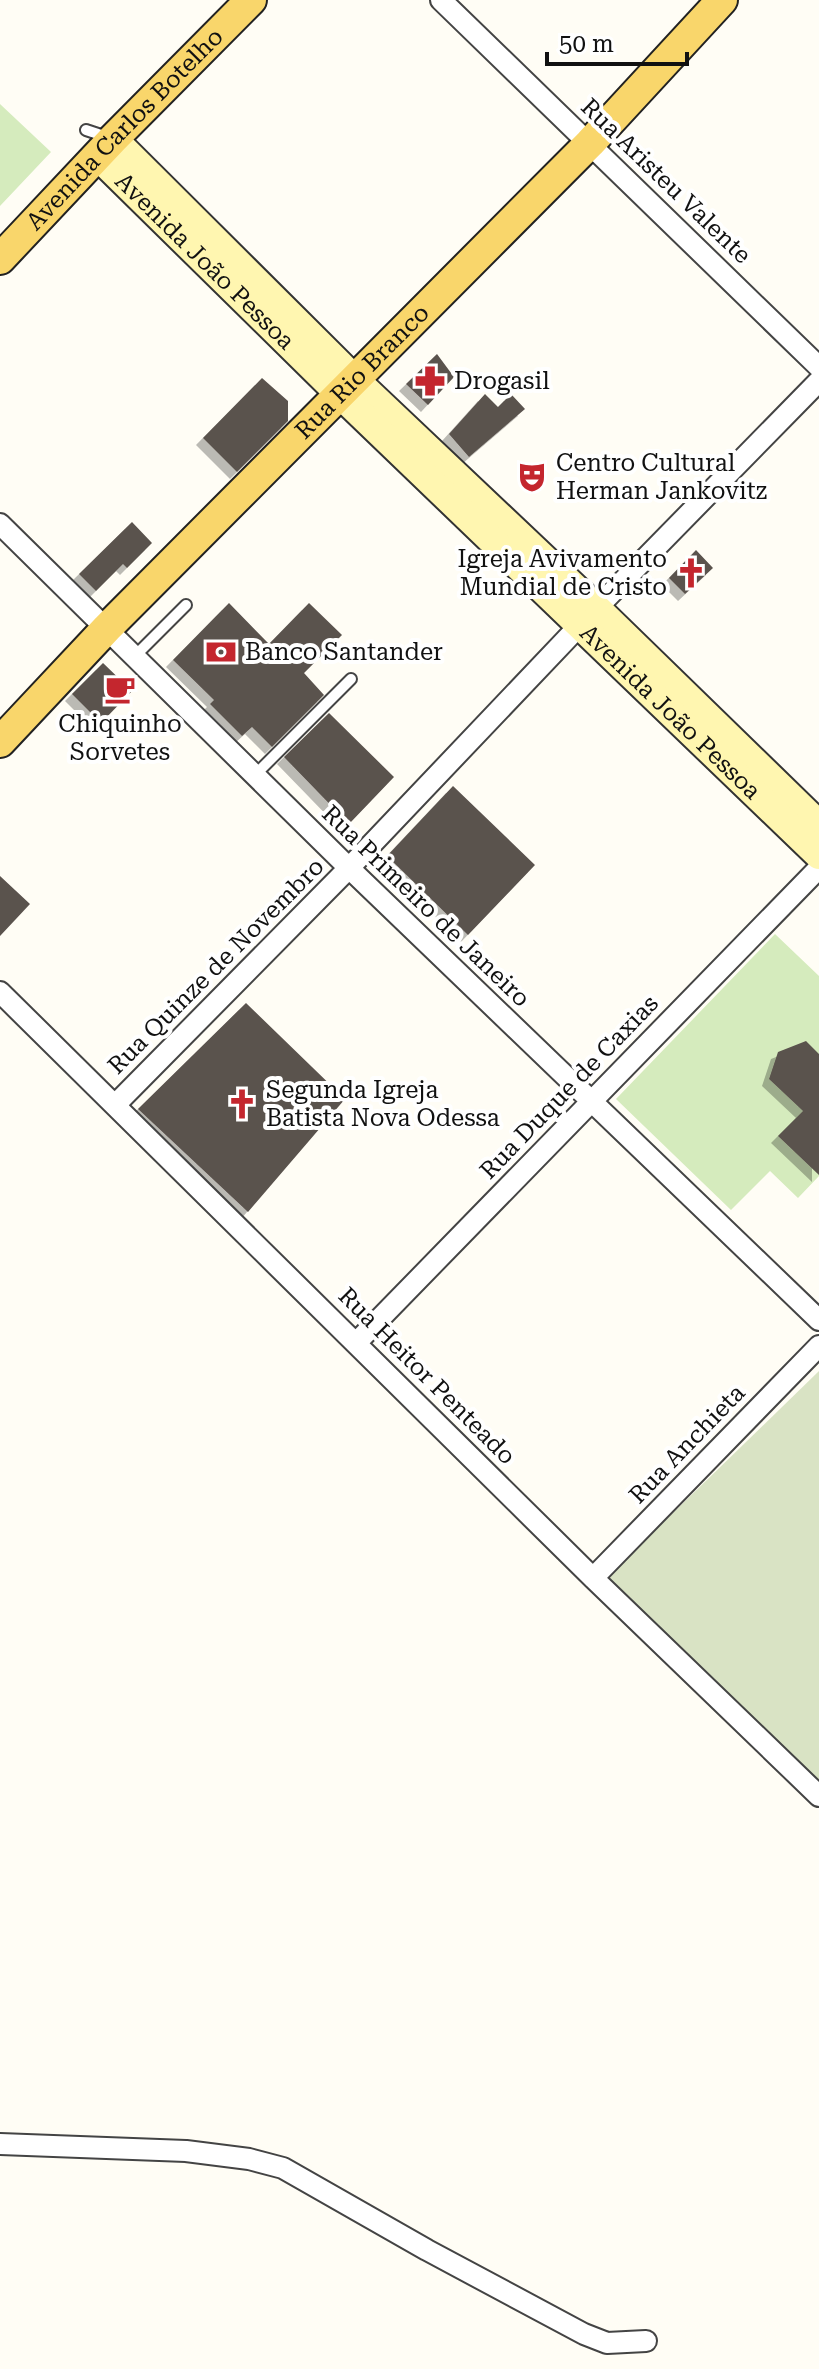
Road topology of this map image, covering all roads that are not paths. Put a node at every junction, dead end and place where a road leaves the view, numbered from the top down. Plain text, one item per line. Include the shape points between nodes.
1 (251, 0) edge
2 (441, 0) edge
3 (722, 0) edge
4 (590, 143) junction
5 (106, 148) junction
6 (0, 259) edge
7 (819, 367) edge
8 (819, 381) edge
9 (348, 387) junction
10 (0, 524) edge
11 (186, 605) dead end
12 (588, 617) junction
13 (107, 628) junction
14 (135, 656) junction
15 (351, 679) dead end
16 (0, 742) edge
17 (255, 775) junction
18 (774, 797) junction
19 (819, 825) edge
20 (819, 855) edge
21 (349, 868) junction
22 (819, 868) edge
23 (0, 992) edge
24 (591, 1102) junction
25 (116, 1104) junction
26 (819, 1320) edge
27 (357, 1342) junction
28 (819, 1346) edge
29 (593, 1578) junction
30 (819, 1796) edge
31 (0, 2144) edge
32 (646, 2341) dead end

1 - 5 main road, Avenida Carlos Botelho
2 - 4 street, Rua Aristeu Valente
3 - 4 main road, Rua Rio Branco
4 - 7 street, Rua Aristeu Valente
4 - 9 main road, Rua Rio Branco
5 - 6 main road, Avenida Carlos Botelho
5 - 9 main road, Avenida João Pessoa
8 - 12 street, Rua Quinze de Novembro
9 - 12 main road, Avenida João Pessoa
9 - 13 main road, Rua Rio Branco
10 - 13 street, Rua Primeiro de Janeiro
11 - 14 lane
12 - 18 main road, Avenida João Pessoa
12 - 21 street, Rua Quinze de Novembro
13 - 14 street, Rua Primeiro de Janeiro
13 - 16 main road, Rua Rio Branco
14 - 17 street, Rua Primeiro de Janeiro
15 - 17 lane
17 - 21 street, Rua Primeiro de Janeiro
18 - 19 main road, Avenida João Pessoa
18 - 20 main road, Avenida João Pessoa
21 - 24 street, Rua Primeiro de Janeiro
21 - 25 street, Rua Quinze de Novembro
22 - 24 street, Rua Duque de Caxias
23 - 25 street, Rua Heitor Penteado
24 - 26 street, Rua Primeiro de Janeiro
24 - 27 street, Rua Duque de Caxias
25 - 27 street, Rua Heitor Penteado
27 - 29 street, Rua Heitor Penteado
28 - 29 street, Rua Anchieta
29 - 30 street, Rua Heitor Penteado
31 - 32 street via 186,2151 283,2168 584,2334 607,2343

